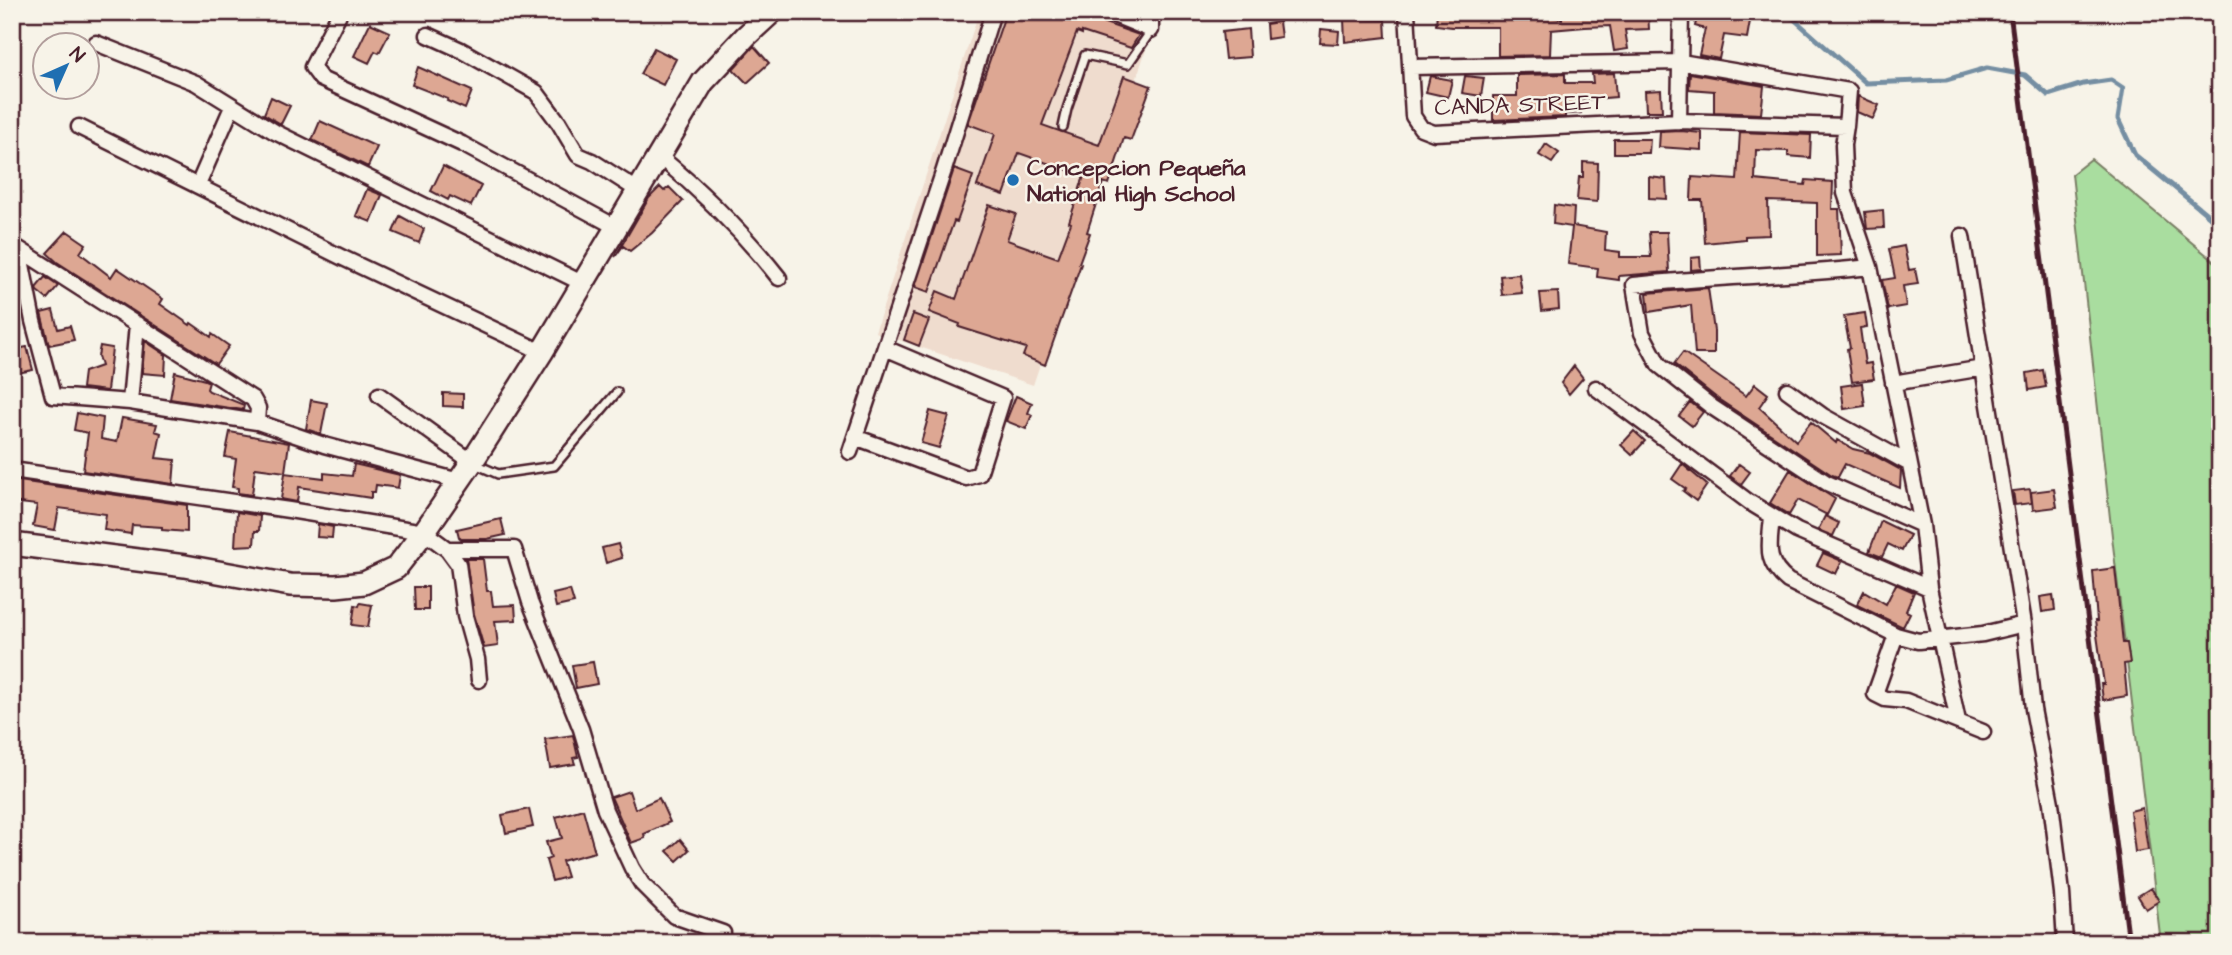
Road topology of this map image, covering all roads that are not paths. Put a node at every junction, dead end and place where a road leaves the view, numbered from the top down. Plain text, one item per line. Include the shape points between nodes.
1 (340, 12) edge
2 (772, 12) edge
3 (993, 12) edge
4 (1107, 12) edge
5 (1151, 12) edge
6 (1407, 12) edge
7 (1681, 12) edge
8 (1151, 30) junction
9 (428, 35) dead end
10 (102, 45) edge
11 (1681, 62) junction
12 (1411, 67) junction
13 (232, 107) junction
14 (1679, 121) junction
15 (1846, 126) junction
16 (79, 127) dead end
17 (1063, 127) dead end
18 (659, 156) junction
19 (198, 185) junction
20 (639, 191) junction
21 (616, 227) junction
22 (1962, 236) dead end
23 (1870, 267) junction
24 (779, 278) dead end
25 (584, 284) junction
26 (136, 324) junction
27 (886, 348) junction
28 (542, 352) junction
29 (1983, 368) junction
30 (1893, 383) junction
31 (1596, 388) dead end
32 (1787, 390) dead end
33 (617, 392) dead end
34 (379, 395) dead end
35 (130, 402) junction
36 (257, 422) junction
37 (855, 437) junction
38 (850, 452) dead end
39 (472, 462) junction
40 (1908, 463) junction
41 (12, 470) edge
42 (458, 481) junction
43 (1772, 516) junction
44 (1922, 525) junction
45 (424, 532) junction
46 (12, 544) edge
47 (447, 549) junction
48 (1929, 588) junction
49 (2024, 624) junction
50 (1896, 635) junction
51 (1939, 637) junction
52 (480, 680) dead end
53 (1958, 721) junction
54 (1983, 732) dead end
55 (723, 933) dead end
56 (2065, 943) edge

1 - 21 street via 312,66 321,79 462,144
2 - 18 street via 704,82
3 - 27 street
4 - 8 street
5 - 8 street
6 - 12 street, CANDA STREET
7 - 11 street
8 - 17 lane via 1128,64 1085,55
9 - 20 street via 536,92 578,155
10 - 13 street via 195,83
11 - 12 street
11 - 14 street
11 - 15 street via 1849,92
12 - 14 street, CANDA STREET via 1413,116 1421,128 1434,132
13 - 19 street
13 - 25 street
14 - 15 street
15 - 23 street via 1845,194
16 - 19 street
18 - 20 street
18 - 24 street via 744,234
19 - 28 street
20 - 21 street
21 - 25 street
22 - 29 street
23 - 30 street
23 - 44 street via 1634,285 1642,333 1659,365 1827,484
25 - 28 street
26 - 35 street
26 - 35 street via 19,249 53,396
26 - 36 street via 253,399
27 - 37 street
27 - 37 street via 1003,398 979,474 966,478
28 - 39 street
29 - 30 street
29 - 49 street
30 - 40 street
31 - 43 street
32 - 40 street via 1823,416
33 - 39 lane via 554,466 498,474
34 - 39 street
35 - 36 street
36 - 42 street via 324,446
37 - 38 street
39 - 42 street
40 - 44 street
41 - 45 street
42 - 45 street
43 - 48 street
43 - 50 street via 1769,557 1776,571
44 - 48 street
45 - 46 street via 396,568 364,583 336,586 290,585 186,566
45 - 47 street
47 - 52 street via 458,564
47 - 55 street via 514,549 581,729 605,810 632,868 674,916
48 - 51 street
49 - 51 street via 1983,634
49 - 56 street via 2032,709 2051,803
50 - 51 street via 1918,640
50 - 53 street via 1875,694
51 - 53 street
53 - 54 street

